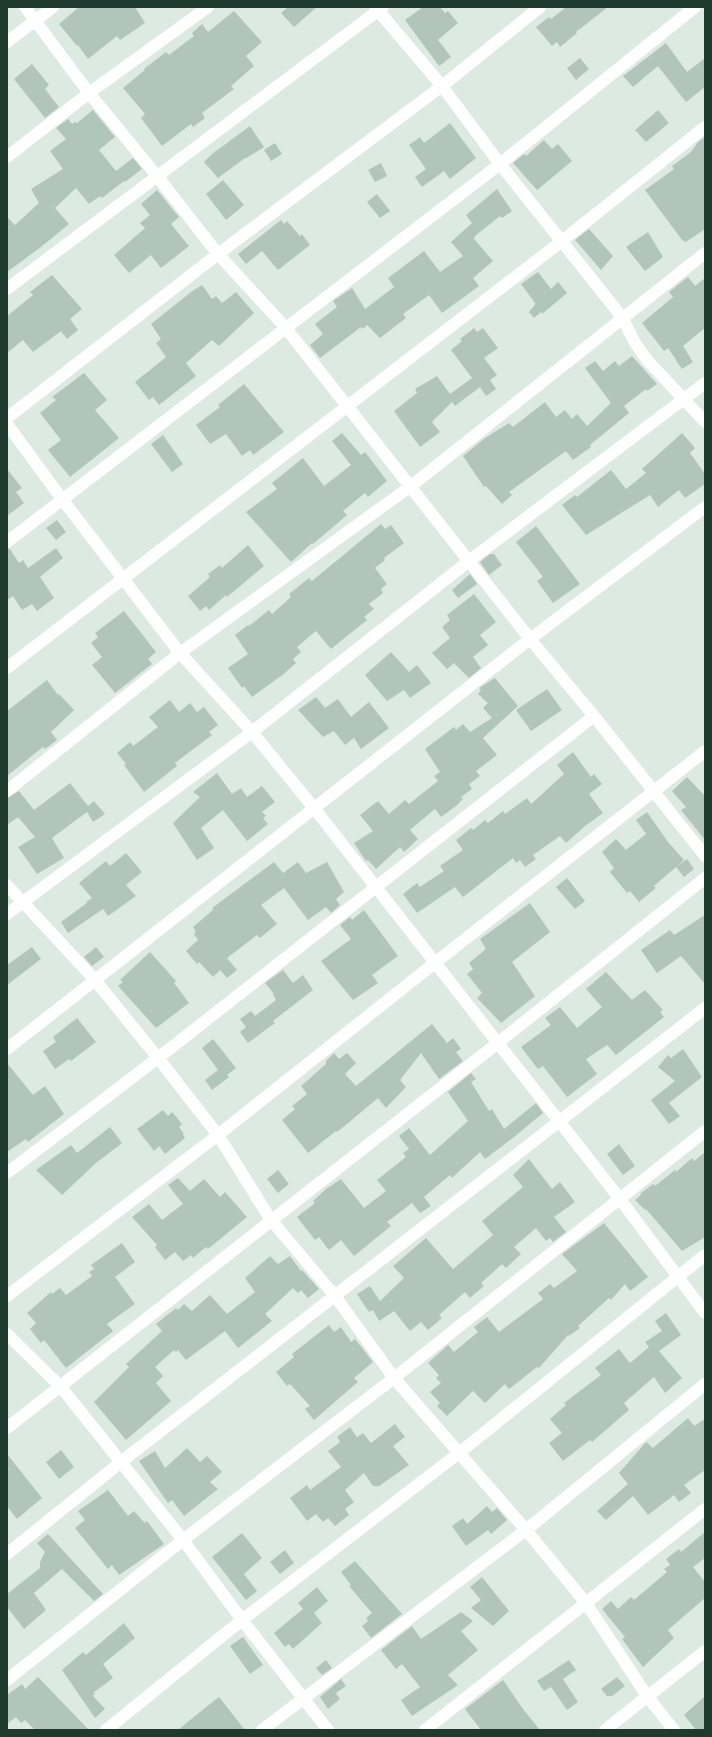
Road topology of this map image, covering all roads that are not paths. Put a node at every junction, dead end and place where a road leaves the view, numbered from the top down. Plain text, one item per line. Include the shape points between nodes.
1 (25, 7) edge
2 (53, 7) edge
3 (208, 7) edge
4 (540, 7) edge
5 (695, 7) edge
6 (378, 8) edge
7 (35, 20) junction
8 (7, 42) edge
9 (442, 86) junction
10 (89, 93) junction
11 (705, 127) edge
12 (7, 157) edge
13 (500, 164) junction
14 (157, 176) junction
15 (562, 241) junction
16 (705, 253) edge
17 (218, 254) junction
18 (7, 289) edge
19 (622, 317) junction
20 (285, 327) junction
21 (705, 383) edge
22 (684, 400) junction
23 (347, 406) junction
24 (7, 418) edge
25 (705, 422) edge
26 (7, 424) edge
27 (410, 486) junction
28 (62, 499) junction
29 (705, 507) edge
30 (7, 542) edge
31 (469, 561) junction
32 (122, 578) junction
33 (530, 639) junction
34 (180, 653) junction
35 (7, 668) edge
36 (594, 716) junction
37 (252, 732) junction
38 (705, 751) edge
39 (7, 791) edge
40 (653, 791) junction
41 (314, 808) junction
42 (705, 856) edge
43 (705, 878) edge
44 (7, 885) edge
45 (376, 888) junction
46 (22, 902) junction
47 (7, 914) edge
48 (436, 962) junction
49 (95, 980) junction
50 (705, 1008) edge
51 (499, 1042) junction
52 (7, 1049) edge
53 (158, 1058) junction
54 (560, 1121) junction
55 (705, 1131) edge
56 (218, 1135) junction
57 (7, 1173) edge
58 (620, 1199) junction
59 (271, 1220) junction
60 (705, 1255) edge
61 (677, 1276) junction
62 (7, 1296) edge
63 (335, 1296) junction
64 (705, 1313) edge
65 (7, 1334) edge
66 (394, 1378) junction
67 (705, 1384) edge
68 (61, 1387) junction
69 (7, 1428) edge
70 (460, 1453) junction
71 (120, 1462) junction
72 (705, 1509) edge
73 (526, 1530) junction
74 (183, 1540) junction
75 (7, 1554) edge
76 (586, 1603) junction
77 (242, 1620) junction
78 (705, 1651) edge
79 (7, 1680) edge
80 (647, 1696) junction
81 (303, 1698) junction
82 (106, 1730) edge
83 (262, 1730) edge
84 (328, 1730) edge
85 (425, 1730) edge
86 (605, 1730) edge
87 (674, 1730) edge

1 - 7 street
2 - 7 street
3 - 10 street
4 - 9 street
5 - 13 street
6 - 9 street
6 - 14 street
7 - 8 street
7 - 10 street
9 - 13 street
9 - 17 street
10 - 12 street
10 - 14 street
11 - 15 street
13 - 15 street
13 - 20 street
14 - 17 street
14 - 18 street
15 - 19 street
15 - 23 street
16 - 19 street
17 - 20 street
17 - 24 street
19 - 22 street via 641,352
19 - 27 street
20 - 23 street
20 - 28 street
21 - 22 street
22 - 25 street
22 - 31 street
23 - 27 street
23 - 32 street
26 - 28 street
27 - 31 street
27 - 34 street
28 - 30 street
28 - 32 street
29 - 33 street
31 - 33 street
31 - 37 street
32 - 34 street
32 - 35 street
33 - 36 street
33 - 41 street
34 - 37 street
34 - 39 street
36 - 40 street
36 - 45 street
37 - 41 street
37 - 46 street
38 - 40 street
40 - 42 street
40 - 48 street
41 - 45 street
41 - 49 street
43 - 51 street
44 - 46 street
45 - 48 street
45 - 53 street
46 - 47 street
46 - 49 street
48 - 51 street
48 - 56 street
49 - 52 street
49 - 53 street
50 - 54 street
51 - 54 street
51 - 59 street
53 - 56 street
53 - 57 street
54 - 58 street
54 - 63 street
55 - 58 street
56 - 59 street
56 - 62 street
58 - 61 street
58 - 66 street
59 - 63 street
59 - 68 street
60 - 61 street
61 - 64 street
61 - 70 street
63 - 66 street
63 - 71 street
65 - 68 street
66 - 70 street
66 - 74 street
67 - 73 street
68 - 69 street
68 - 71 street
70 - 73 street
70 - 77 street
71 - 74 street
71 - 75 street
72 - 76 street
73 - 76 street
73 - 81 street
74 - 77 street
74 - 79 street
76 - 80 street
76 - 85 street
77 - 81 street
77 - 82 street
78 - 80 street
80 - 86 street
80 - 87 street
81 - 83 street
81 - 84 street

